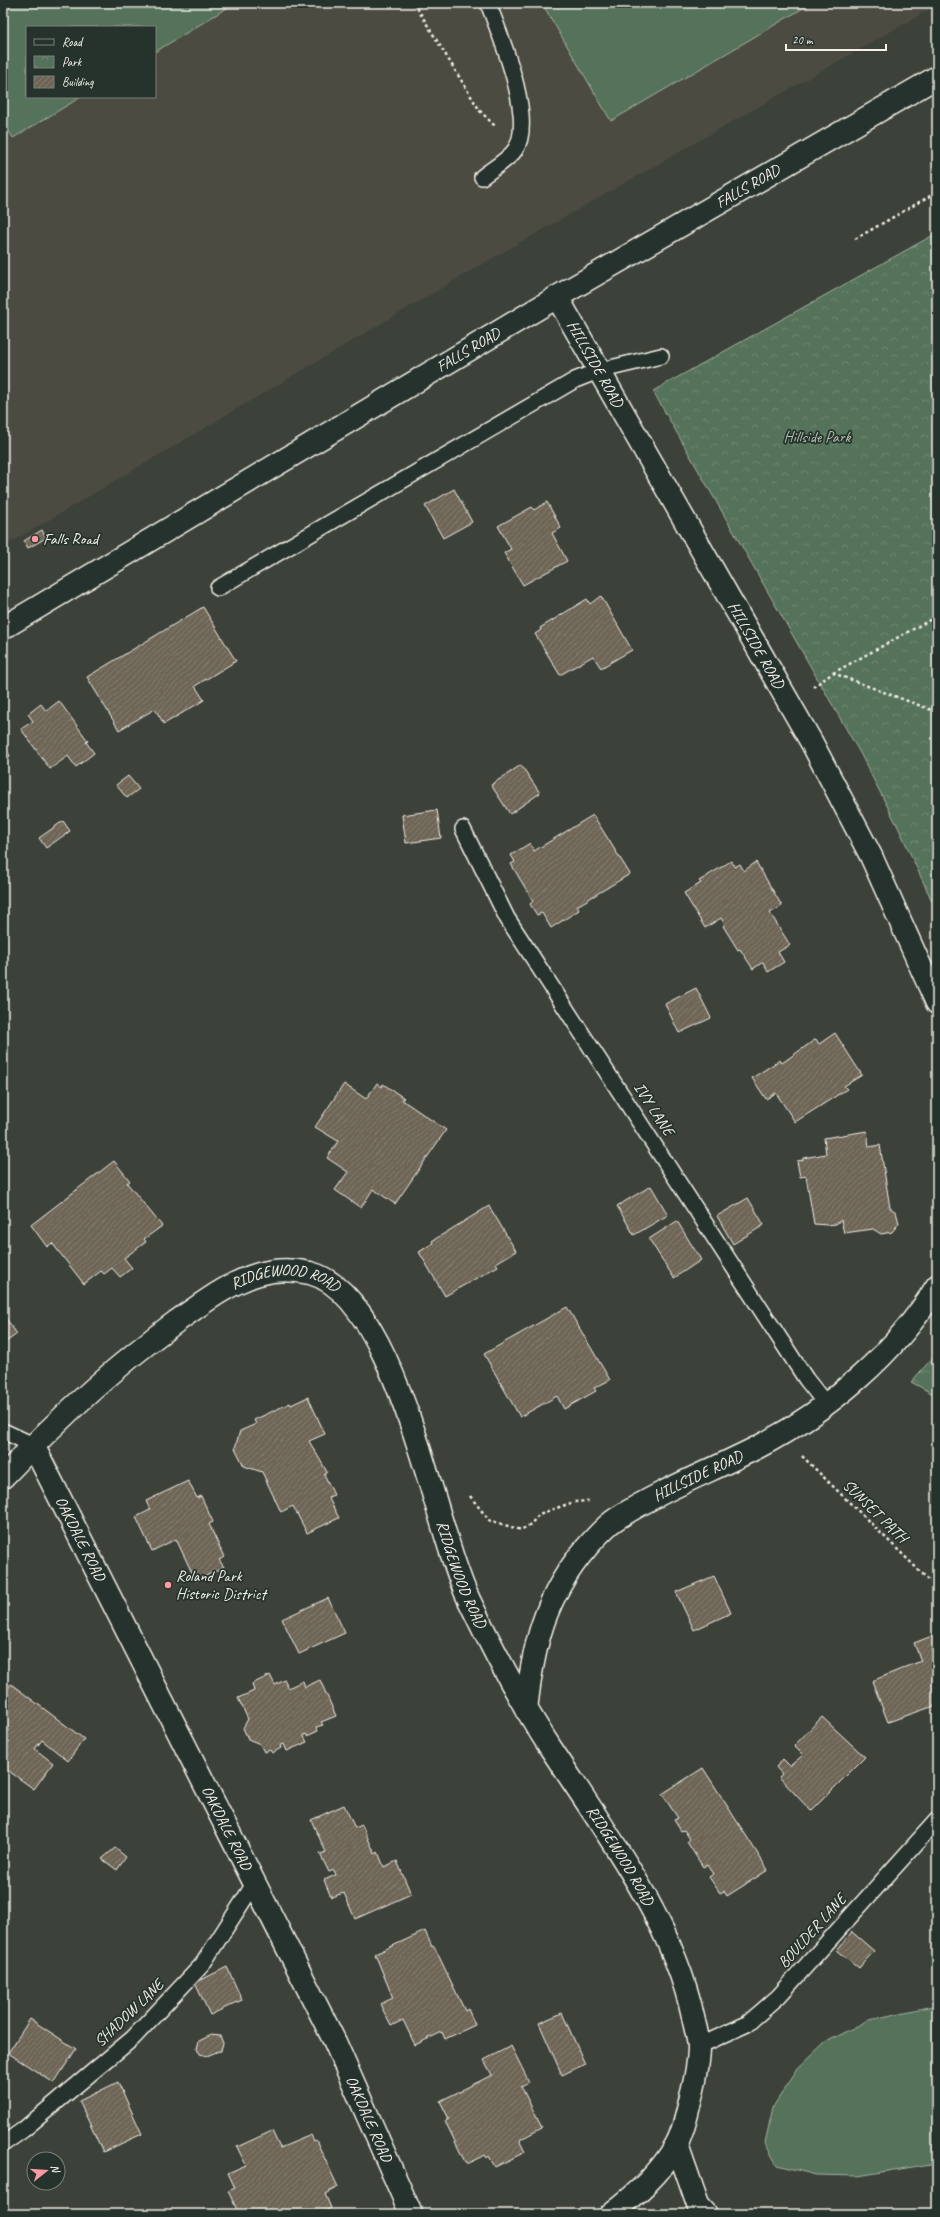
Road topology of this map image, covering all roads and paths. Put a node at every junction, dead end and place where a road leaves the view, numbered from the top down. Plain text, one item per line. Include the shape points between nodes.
1 (414, 3) edge
2 (488, 3) edge
3 (937, 77) edge
4 (496, 130) dead end
5 (482, 177) dead end
6 (937, 192) edge
7 (855, 239) dead end
8 (557, 297) junction
9 (660, 356) dead end
10 (598, 371) junction
11 (218, 588) dead end
12 (937, 616) edge
13 (3, 628) edge
14 (833, 673) junction
15 (789, 703) junction
16 (937, 712) edge
17 (463, 829) dead end
18 (937, 1002) edge
19 (937, 1286) edge
20 (825, 1403) junction
21 (3, 1431) edge
22 (33, 1445) junction
23 (797, 1451) dead end
24 (3, 1477) edge
25 (470, 1496) dead end
26 (589, 1501) dead end
27 (937, 1588) edge
28 (526, 1710) junction
29 (937, 1820) edge
30 (254, 1884) junction
31 (699, 2046) junction
32 (3, 2144) edge
33 (676, 2145) junction
34 (411, 2214) edge
35 (611, 2214) edge
36 (706, 2214) edge

1 - 4 path via 480,111 485,118 493,122
2 - 5 lane via 517,88 522,116 521,138 515,150
3 - 8 street, FALLS ROAD
6 - 7 path
8 - 10 street, HILLSIDE ROAD
8 - 13 street, FALLS ROAD
9 - 10 lane
10 - 11 lane via 575,380
10 - 15 street, HILLSIDE ROAD
12 - 14 path
14 - 15 path
14 - 16 path
15 - 18 street, HILLSIDE ROAD via 871,856
17 - 20 lane, IVY LANE via 507,918 806,1380
19 - 20 street, HILLSIDE ROAD via 924,1307 885,1353
20 - 28 street, HILLSIDE ROAD via 759,1447 663,1492 615,1519 596,1537 560,1582 542,1626 531,1663
21 - 22 lane
22 - 24 street, RIDGEWOOD ROAD
22 - 28 street, RIDGEWOOD ROAD via 96,1386 149,1342 217,1293 257,1275 285,1269 313,1274 336,1286 362,1315 386,1361 406,1412 464,1592
22 - 30 street, OAKDALE ROAD
23 - 27 path, SUNSET PATH
25 - 26 path via 489,1520 521,1530 531,1524 539,1514 574,1502
28 - 31 street, RIDGEWOOD ROAD via 598,1820 638,1887 670,1948 689,1999
29 - 31 lane, BOULDER LANE via 778,1997 747,2024
30 - 32 lane, SHADOW LANE via 202,1965 133,2038 24,2130
30 - 34 street, OAKDALE ROAD via 335,2042
31 - 33 street, RIDGEWOOD ROAD via 694,2086
33 - 35 street, RIDGEWOOD ROAD via 659,2170 632,2198
33 - 36 street via 698,2205

